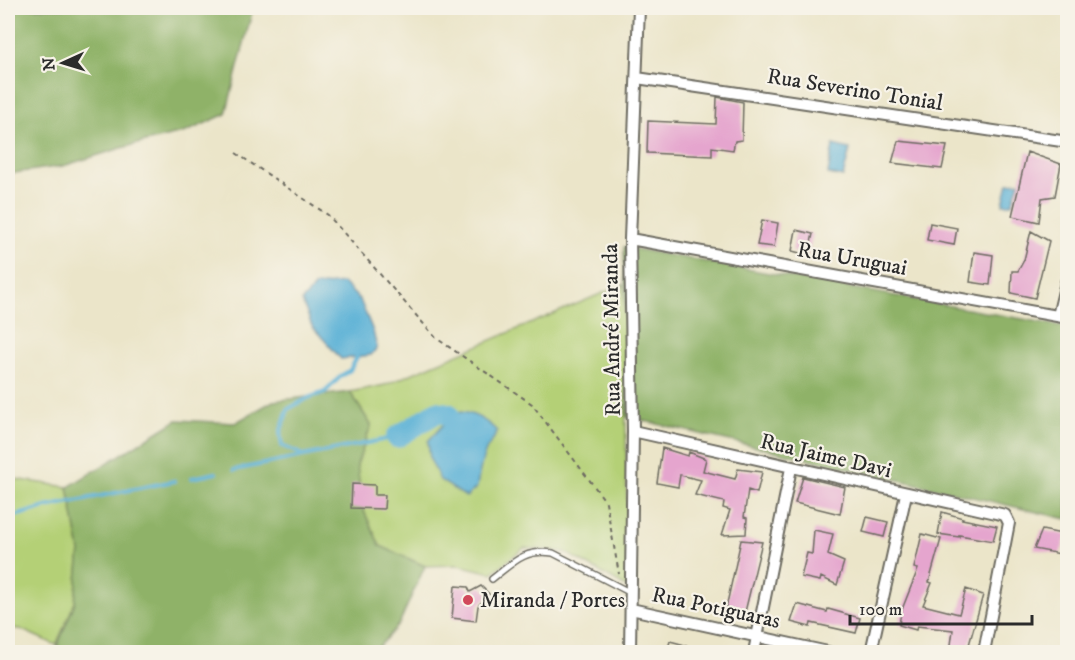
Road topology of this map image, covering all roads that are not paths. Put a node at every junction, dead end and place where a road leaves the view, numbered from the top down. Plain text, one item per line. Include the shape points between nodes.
1 (639, 8) edge
2 (637, 78) junction
3 (1068, 142) edge
4 (630, 239) junction
5 (1068, 274) edge
6 (1063, 317) edge
7 (633, 431) junction
8 (791, 468) junction
9 (906, 494) junction
10 (492, 579) dead end
11 (632, 594) junction
12 (631, 609) junction
13 (758, 636) junction
14 (630, 652) edge
15 (754, 652) edge
16 (828, 652) edge
17 (871, 652) edge
18 (984, 652) edge

1 - 2 street, Rua André Miranda
2 - 3 street, Rua Severino Tonial
2 - 4 street, Rua André Miranda
4 - 6 street, Rua Uruguai
4 - 7 street, Rua André Miranda
5 - 6 street
7 - 8 street, Rua Jaime Davi
7 - 11 street, Rua André Miranda
8 - 9 street, Rua Jaime Davi
8 - 13 street
9 - 17 street
9 - 18 street, Rua Jaime Davi via 1005,515 1008,519
10 - 11 lane via 525,554 553,553
11 - 12 street, Rua André Miranda
12 - 13 street, Rua Potiguaras
12 - 14 street, Rua André Miranda
13 - 15 street
13 - 16 street, Rua Potiguaras

